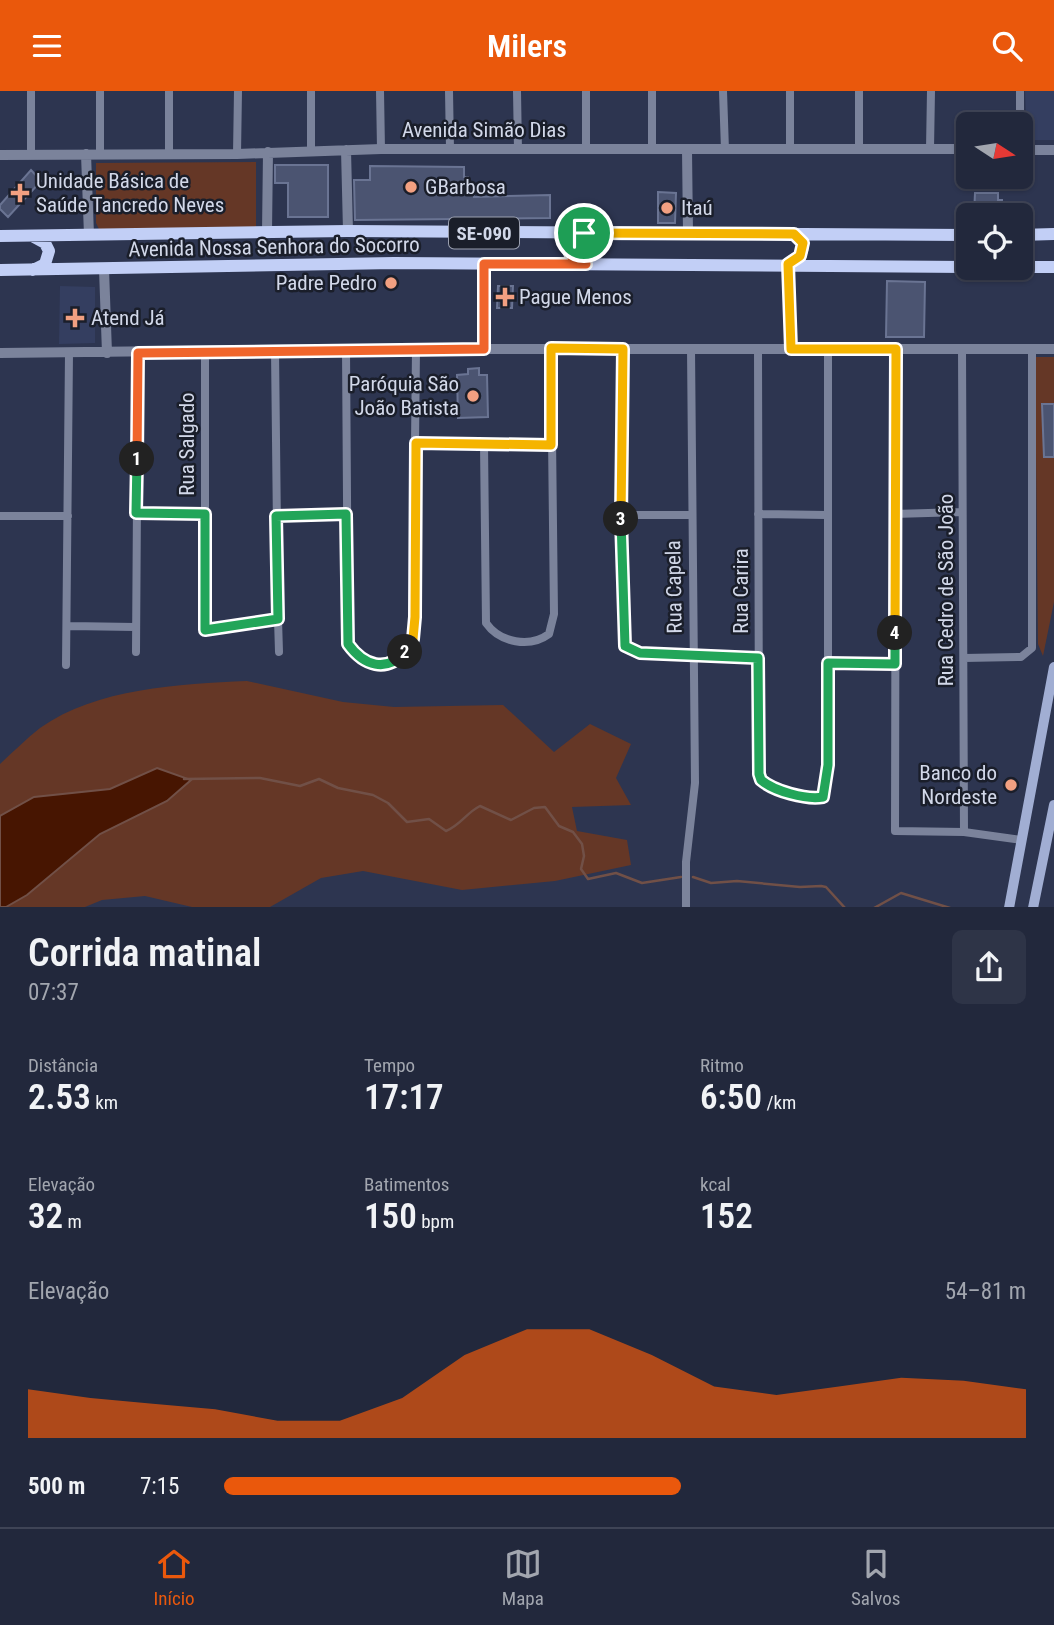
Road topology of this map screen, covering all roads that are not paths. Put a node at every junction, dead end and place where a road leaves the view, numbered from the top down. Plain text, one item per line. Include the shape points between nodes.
1 (31, 91) edge
2 (100, 91) edge
3 (169, 91) edge
4 (238, 91) edge
5 (311, 91) edge
6 (380, 91) edge
7 (449, 91) edge
8 (517, 91) edge
9 (586, 91) edge
10 (652, 91) edge
11 (723, 91) edge
12 (790, 91) edge
13 (859, 91) edge
14 (931, 91) edge
15 (1020, 91) edge
16 (1020, 112) edge
17 (381, 149) junction
18 (450, 149) junction
19 (586, 149) junction
20 (652, 149) junction
21 (790, 149) junction
22 (859, 149) junction
23 (930, 149) junction
24 (956, 149) edge
25 (1033, 149) edge
26 (346, 150) junction
27 (517, 150) junction
28 (687, 150) junction
29 (725, 150) junction
30 (1054, 150) edge
31 (311, 151) junction
32 (268, 152) junction
33 (169, 153) junction
34 (86, 154) junction
35 (100, 154) junction
36 (237, 154) junction
37 (0, 155) edge
38 (31, 155) junction
39 (348, 231) junction
40 (267, 232) junction
41 (789, 232) junction
42 (584, 233) junction
43 (688, 233) junction
44 (1054, 234) edge
45 (89, 235) junction
46 (956, 235) edge
47 (1033, 235) edge
48 (0, 236) edge
49 (32, 236) junction
50 (484, 264) junction
51 (586, 264) junction
52 (789, 264) junction
53 (956, 267) edge
54 (1033, 267) edge
55 (1054, 267) edge
56 (0, 269) edge
57 (104, 269) junction
58 (33, 270) junction
59 (551, 348) junction
60 (962, 348) junction
61 (346, 349) junction
62 (416, 349) junction
63 (484, 349) junction
64 (623, 349) junction
65 (691, 349) junction
66 (791, 349) junction
67 (828, 349) junction
68 (896, 349) junction
69 (1032, 349) junction
70 (1054, 349) edge
71 (275, 350) junction
72 (758, 350) junction
73 (205, 352) junction
74 (0, 353) edge
75 (69, 353) junction
76 (107, 353) junction
77 (138, 353) junction
78 (416, 443) junction
79 (484, 444) junction
80 (551, 445) junction
81 (962, 512) junction
82 (136, 513) junction
83 (205, 514) junction
84 (346, 514) junction
85 (758, 514) junction
86 (894, 514) junction
87 (621, 515) junction
88 (690, 515) junction
89 (826, 515) junction
90 (0, 516) edge
91 (68, 516) junction
92 (276, 516) junction
93 (278, 619) junction
94 (69, 626) junction
95 (135, 627) junction
96 (136, 652) dead end
97 (279, 652) dead end
98 (692, 655) junction
99 (964, 657) junction
100 (758, 658) junction
101 (828, 663) junction
102 (895, 664) junction
103 (66, 665) dead end
104 (1054, 667) edge
105 (1054, 805) edge
106 (964, 832) junction
107 (1022, 840) junction
108 (685, 907) edge
109 (1009, 907) edge
110 (1033, 907) edge

1 - 38 street
2 - 35 street
3 - 33 street
4 - 36 street
5 - 31 street
6 - 17 street
7 - 18 street
8 - 27 street
9 - 19 street
10 - 20 street
11 - 29 street
12 - 21 street
13 - 22 street
14 - 23 street
15 - 16 street
17 - 18 street, Avenida Simão Dias
17 - 26 street, Avenida Simão Dias
18 - 27 street, Avenida Simão Dias
19 - 20 street, Avenida Simão Dias
19 - 27 street, Avenida Simão Dias
20 - 28 street, Avenida Simão Dias
21 - 22 street, Avenida Simão Dias
21 - 29 street, Avenida Simão Dias
22 - 23 street, Avenida Simão Dias
23 - 24 street, Avenida Simão Dias
25 - 30 street
26 - 31 street, Avenida Simão Dias
26 - 39 street
28 - 29 street, Avenida Simão Dias
28 - 43 street
31 - 32 street, Avenida Simão Dias
32 - 36 street, Avenida Simão Dias
32 - 40 street
33 - 35 street, Avenida Simão Dias
33 - 36 street, Avenida Simão Dias
34 - 35 street, Avenida Simão Dias
34 - 38 street, Avenida Simão Dias
34 - 45 street
37 - 38 street, Avenida Simão Dias
39 - 40 main road, Avenida Nossa Senhora do Socorro / SE-090
39 - 42 main road, Avenida Nossa Senhora do Socorro / SE-090
40 - 45 main road, Avenida Nossa Senhora do Socorro / SE-090
41 - 43 main road, Avenida Nossa Senhora do Socorro / SE-090
41 - 46 main road, Avenida Nossa Senhora do Socorro / SE-090
41 - 52 main road via 803,243 800,256
42 - 43 main road, Avenida Nossa Senhora do Socorro / SE-090
42 - 51 main road via 570,253
44 - 47 main road
45 - 49 main road, Avenida Nossa Senhora do Socorro / SE-090
48 - 49 main road, Avenida Nossa Senhora do Socorro / SE-090
49 - 58 main road via 49,250 45,263
50 - 51 main road, Avenida Nossa Senhora do Socorro / SE-090
50 - 57 main road, Avenida Nossa Senhora do Socorro / SE-090
50 - 63 street
51 - 52 main road, Avenida Nossa Senhora do Socorro / SE-090
52 - 53 main road, Avenida Nossa Senhora do Socorro / SE-090
52 - 66 street
54 - 55 main road
56 - 58 main road, Avenida Nossa Senhora do Socorro / SE-090
57 - 58 main road, Avenida Nossa Senhora do Socorro / SE-090
57 - 76 street
59 - 63 street
59 - 64 street
59 - 80 street
60 - 68 street
60 - 69 street
60 - 81 street, Rua Cedro de São João
61 - 62 street
61 - 71 street
61 - 84 street
62 - 63 street
62 - 78 street
64 - 65 street
64 - 87 street
65 - 72 street
65 - 88 street, Rua Capela
66 - 67 street
66 - 72 street
67 - 68 street
67 - 89 street, Rua Carira
68 - 86 street
69 - 70 street
69 - 99 street via 1031,651 1021,657
71 - 73 street
71 - 92 street
72 - 85 street, Rua Carira
73 - 77 street
73 - 83 street, Rua Salgado
74 - 75 street
75 - 76 street
75 - 91 street
76 - 77 street
77 - 82 street
78 - 79 street
78 - 84 street via 414,636 407,651 388,666 367,660 348,644
79 - 80 street
79 - 80 street via 486,623 499,636 521,642 538,641 549,634 555,601
81 - 86 street
81 - 99 street, Rua Cedro de São João
82 - 83 street
82 - 95 street
83 - 93 street, Rua Salgado via 205,630
84 - 92 street
85 - 89 street
85 - 100 street, Rua Carira
86 - 102 street
87 - 88 street
87 - 98 street via 625,646 640,653
88 - 98 street, Rua Capela
89 - 101 street, Rua Carira
90 - 91 street
91 - 94 street
92 - 93 street
93 - 97 street
94 - 95 street
94 - 103 street
95 - 96 street
98 - 100 street
98 - 108 street, Rua Capela via 695,783
99 - 106 street, Rua Cedro de São João
100 - 101 street, Rua Carira via 761,780 817,798 825,793 828,778
101 - 102 street
102 - 106 street via 895,831
104 - 107 main road
105 - 110 main road
106 - 107 street
107 - 109 main road

